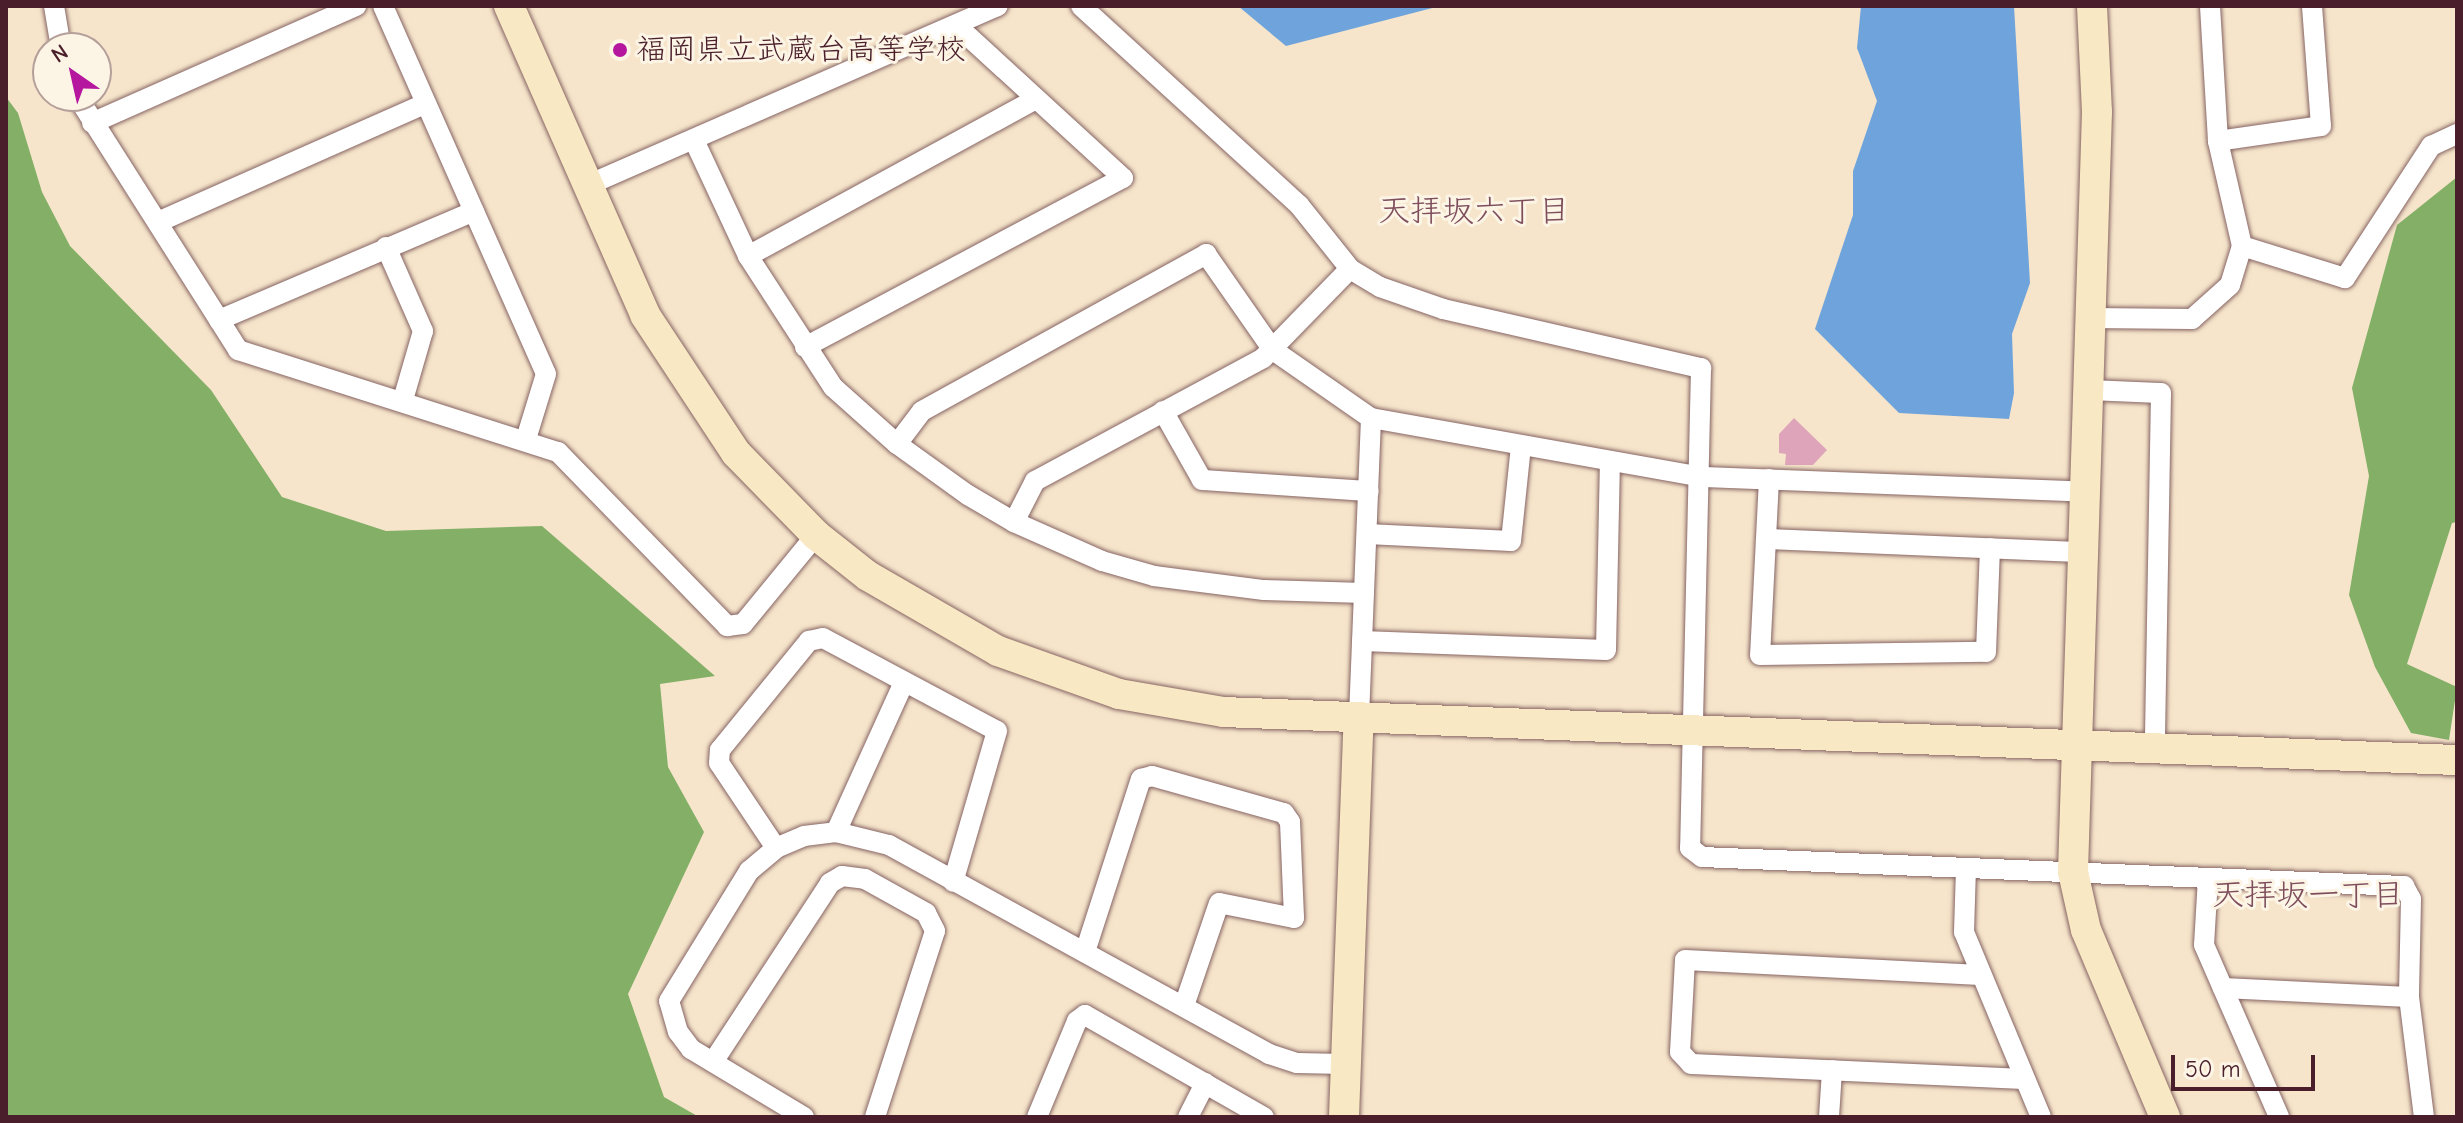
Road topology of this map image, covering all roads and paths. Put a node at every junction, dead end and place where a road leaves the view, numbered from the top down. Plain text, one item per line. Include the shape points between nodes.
1 (356, 6) edge
2 (383, 6) edge
3 (509, 6) edge
4 (998, 6) edge
5 (1081, 6) edge
6 (2092, 6) edge
7 (2210, 6) edge
8 (2312, 6) edge
9 (60, 8) edge
10 (956, 25) junction
11 (61, 32) edge
12 (1036, 99) junction
13 (426, 103) junction
14 (86, 112) edge
15 (92, 123) junction
16 (2457, 134) edge
17 (694, 140) junction
18 (2218, 141) junction
19 (588, 185) junction
20 (474, 211) junction
21 (158, 222) junction
22 (2242, 246) junction
23 (386, 247) junction
24 (748, 256) junction
25 (1350, 269) junction
26 (2091, 318) junction
27 (219, 320) junction
28 (805, 347) junction
29 (1273, 350) junction
30 (2088, 390) junction
31 (403, 400) junction
32 (1163, 411) junction
33 (1371, 418) junction
34 (526, 439) junction
35 (897, 444) junction
36 (1521, 446) junction
37 (1610, 461) junction
38 (1701, 477) junction
39 (1769, 479) junction
40 (1369, 491) junction
41 (2084, 492) junction
42 (1014, 522) junction
43 (1367, 534) junction
44 (816, 535) junction
45 (1766, 539) junction
46 (1990, 548) junction
47 (2080, 552) junction
48 (1364, 593) junction
49 (1362, 641) junction
50 (903, 684) junction
51 (1359, 717) junction
52 (1691, 730) junction
53 (2073, 746) junction
54 (2155, 750) junction
55 (2457, 760) edge
56 (836, 832) junction
57 (776, 848) junction
58 (1966, 868) junction
59 (2073, 872) junction
60 (2208, 878) junction
61 (953, 882) junction
62 (1085, 952) junction
63 (1980, 975) junction
64 (2223, 988) junction
65 (2409, 997) junction
66 (1184, 1006) junction
67 (713, 1062) junction
68 (1344, 1064) junction
69 (1832, 1070) junction
70 (2025, 1079) junction
71 (1205, 1083) junction
72 (804, 1117) edge
73 (875, 1117) edge
74 (1037, 1117) edge
75 (1188, 1117) edge
76 (1264, 1117) edge
77 (1344, 1117) edge
78 (1829, 1117) edge
79 (2041, 1117) edge
80 (2165, 1117) edge
81 (2279, 1117) edge
82 (2424, 1117) edge

1 - 15 street
2 - 13 street
3 - 19 street
4 - 10 street
5 - 25 street via 1299,205
6 - 26 street via 2097,112
7 - 18 street
8 - 18 street via 2321,126
9 - 11 street
10 - 12 street
10 - 17 street
12 - 24 street
12 - 28 street via 1123,178
13 - 20 street
13 - 21 street
14 - 15 street
15 - 21 street
16 - 22 street via 2431,146 2345,278
17 - 19 street
17 - 24 street
18 - 22 street
19 - 44 street via 645,315 702,408 736,453
20 - 23 street
20 - 34 street via 546,374
21 - 27 street
22 - 26 street via 2230,285 2192,319
23 - 27 street
23 - 31 street via 423,331
24 - 28 street
25 - 29 street
25 - 38 street via 1409,300 1701,368
26 - 30 street
27 - 31 street via 238,350
28 - 35 street via 833,387
29 - 32 street
29 - 33 street
29 - 35 street via 1206,254 922,411
30 - 41 street
30 - 54 street via 2161,393
31 - 34 street
32 - 40 street via 1202,480
32 - 42 street via 1035,481
33 - 36 street
33 - 40 street
34 - 44 street via 558,452 727,626 743,624
35 - 42 street
36 - 37 street
36 - 43 street via 1511,541
37 - 38 street
37 - 49 street via 1606,650
38 - 39 street
38 - 52 street
39 - 41 street
39 - 45 street
40 - 43 street
41 - 47 street
42 - 48 street via 1102,561 1154,576 1264,590
43 - 48 street
44 - 51 street via 925,613 998,651 1119,694 1223,712
45 - 46 street
45 - 46 street via 1760,655 1986,652
46 - 47 street
47 - 53 street
48 - 49 street
49 - 51 street
50 - 56 street
50 - 57 street via 815,637 720,750 719,763
50 - 61 street via 997,731
51 - 52 street
51 - 68 street
52 - 53 street
52 - 58 street via 1690,848 1702,857
53 - 54 street
53 - 59 street
54 - 55 street
56 - 57 street via 804,836
56 - 61 street via 889,845
57 - 67 street via 749,871 669,1001 678,1032 691,1049
58 - 59 street
58 - 63 street via 1964,932
59 - 60 street
59 - 80 street via 2086,930
60 - 64 street via 2204,945
60 - 65 street via 2404,886 2411,899
61 - 62 street
62 - 66 street
62 - 66 street via 1141,779 1152,776 1284,813 1290,822 1294,918 1219,903
63 - 69 street via 1685,960 1683,1060
63 - 70 street
64 - 65 street
64 - 81 street
65 - 82 street
66 - 68 street via 1269,1054 1297,1063
67 - 72 street
67 - 73 street via 830,883 842,876 865,879 926,913 935,931
68 - 77 street
69 - 70 street
69 - 78 street
70 - 79 street
71 - 74 street via 1085,1015 1077,1021
71 - 75 street
71 - 76 street

